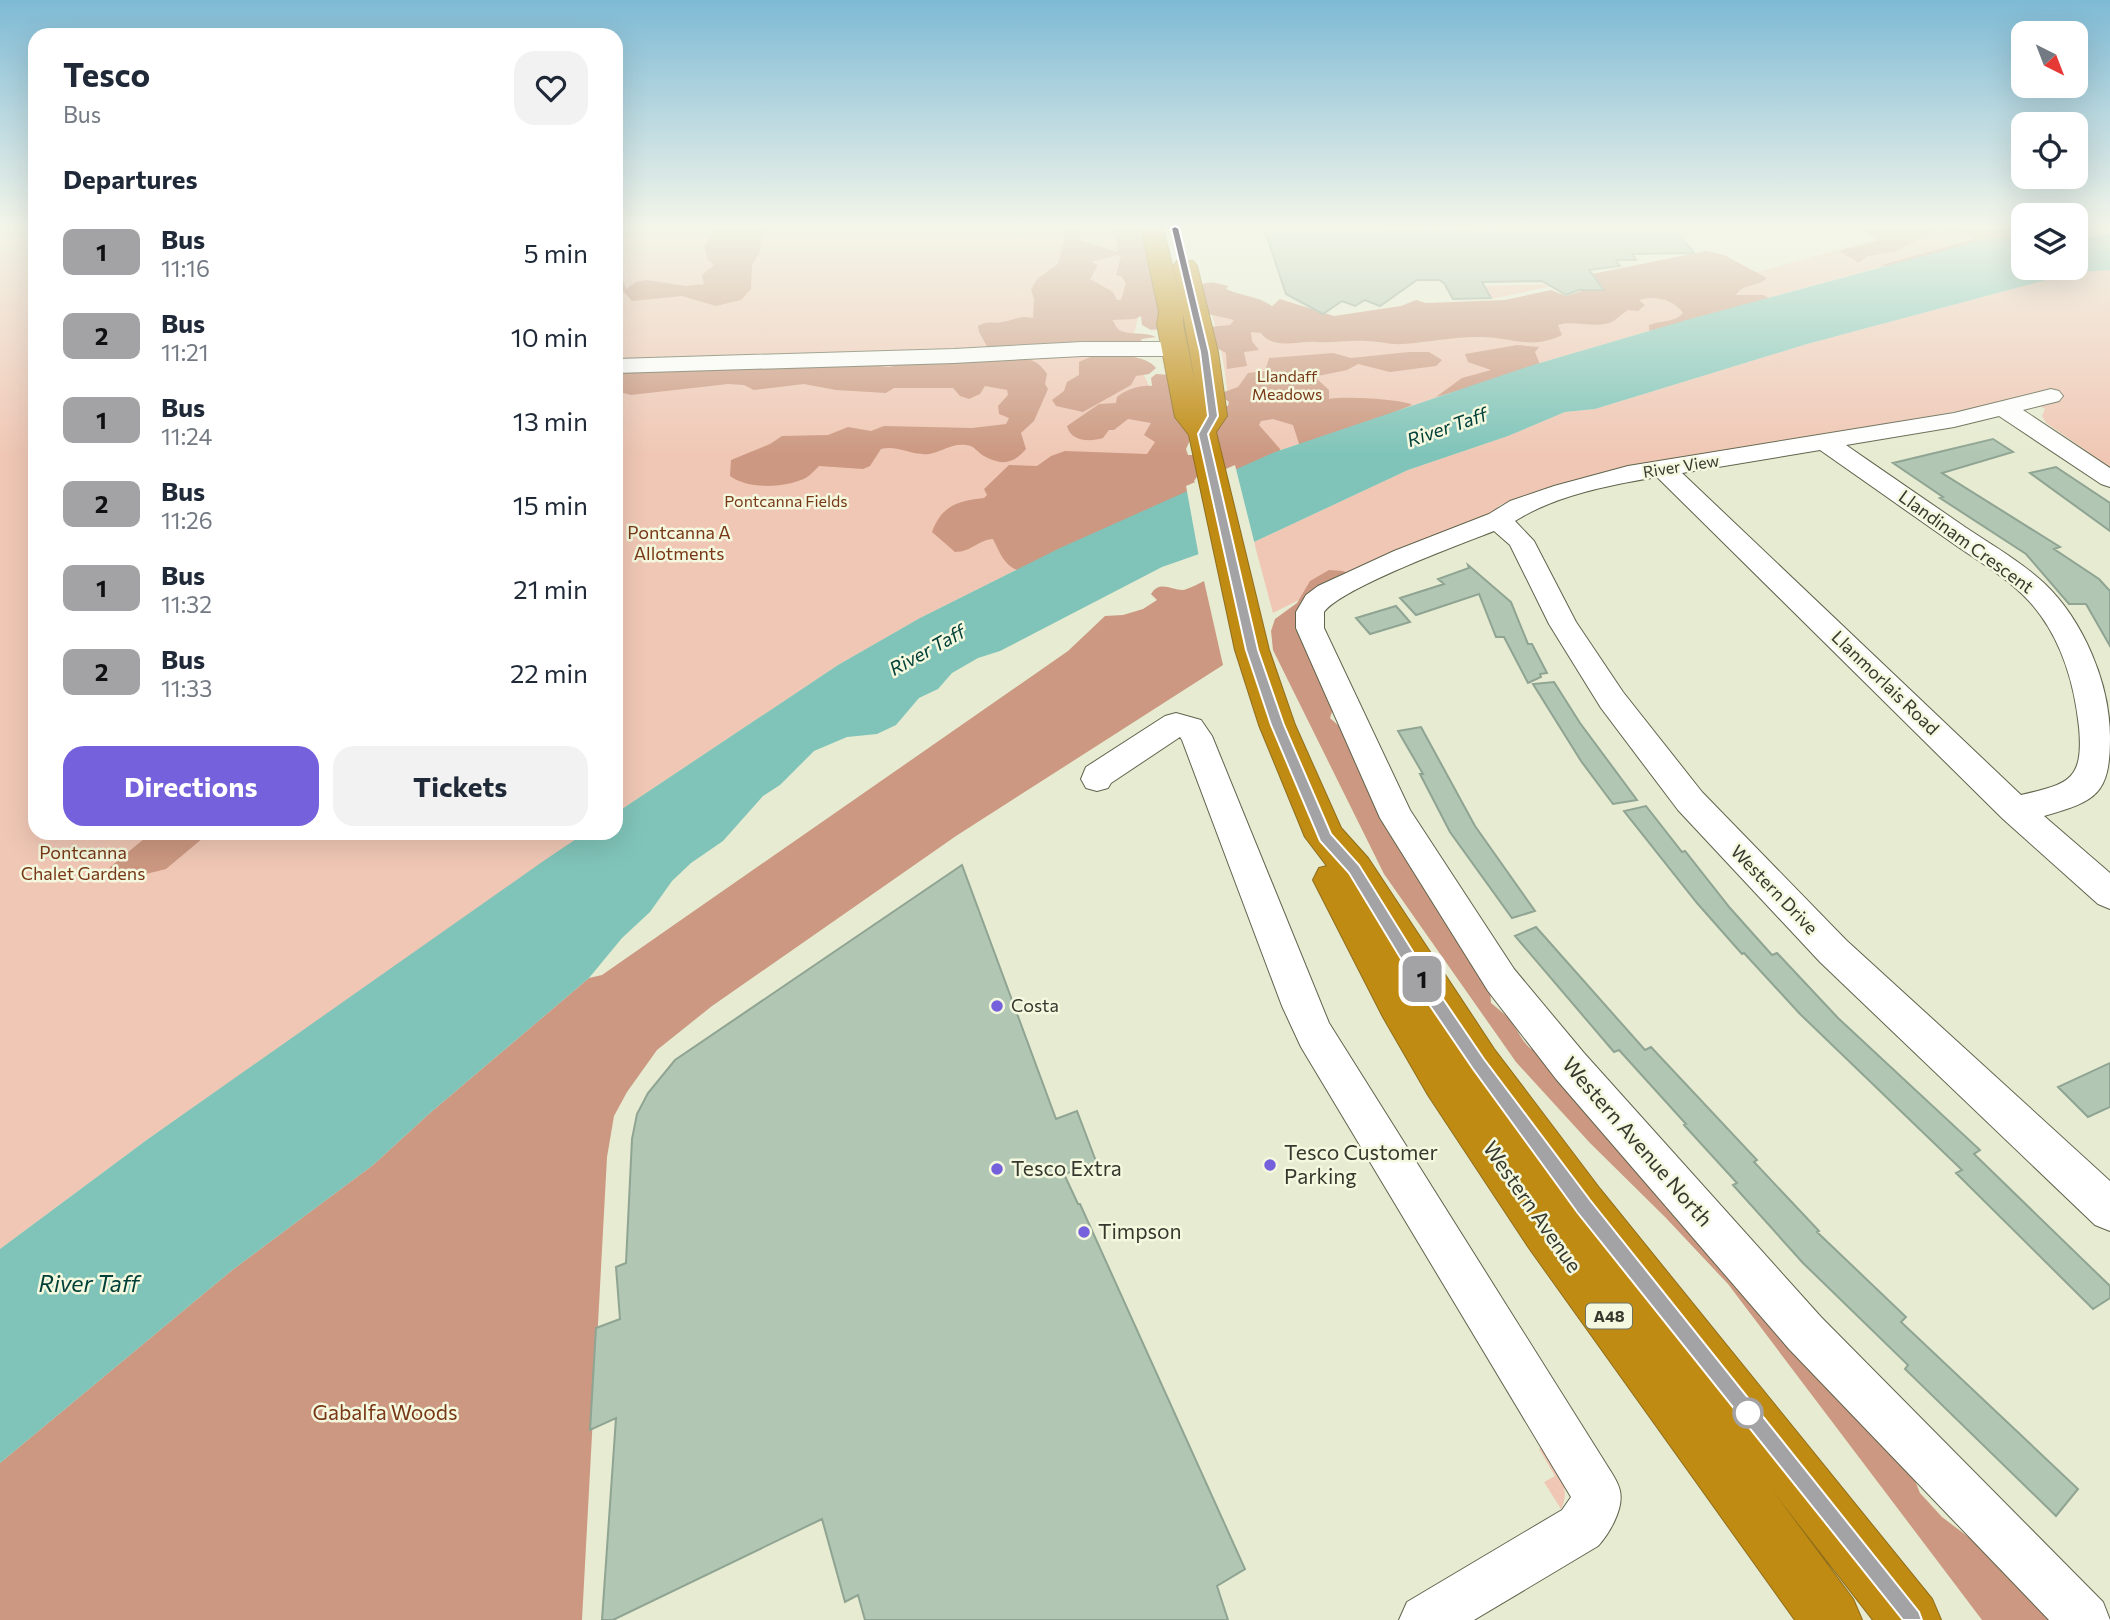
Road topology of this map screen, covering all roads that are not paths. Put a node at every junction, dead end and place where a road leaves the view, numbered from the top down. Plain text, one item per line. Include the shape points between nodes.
1 (1169, 304) edge
2 (1193, 304) edge
3 (1175, 349) junction
4 (623, 366) edge
5 (2051, 396) dead end
6 (2005, 409) junction
7 (1203, 434) junction
8 (1827, 443) junction
9 (1664, 469) junction
10 (2110, 479) edge
11 (1498, 520) junction
12 (1328, 593) joint
13 (1097, 779) dead end
14 (2015, 810) junction
15 (1325, 837) junction
16 (2110, 894) edge
17 (2105, 1198) edge
18 (1425, 1620) edge
19 (1832, 1620) edge
20 (1911, 1620) edge
21 (2085, 1620) edge

1 - 3 highway, Western Avenue / A48
2 - 7 highway, Western Avenue / A48 via 1213,416
3 - 4 street
3 - 7 highway, Western Avenue / A48 via 1189,417
5 - 6 street, River View
6 - 8 street, River View
6 - 10 street
7 - 15 highway, Western Avenue / A48 via 1264,688
8 - 9 street, River View
8 - 14 street, Llandinam Crescent via 2035,590 2068,631 2090,670 2107,718 2106,743 2097,771 2071,794
9 - 11 street, River View via 1563,491
9 - 14 street, Llanmorlais Road
11 - 12 street, River View
11 - 17 street, Western Drive via 1521,541 1563,624 1612,700 1690,801 1833,951
12 - 21 street, Western Avenue North via 1310,612 1310,628 1370,764 1412,844 1501,980 1570,1066 1805,1333
13 - 18 street via 1175,724 1190,728 1196,736 1315,1035 1596,1492 1590,1518 1580,1528
14 - 16 street, Llanmorlais Road
15 - 19 highway, Western Avenue / A48 via 1329,872 1444,1080 1547,1230
15 - 20 highway, Western Avenue / A48 via 1354,869 1464,1043 1583,1206

